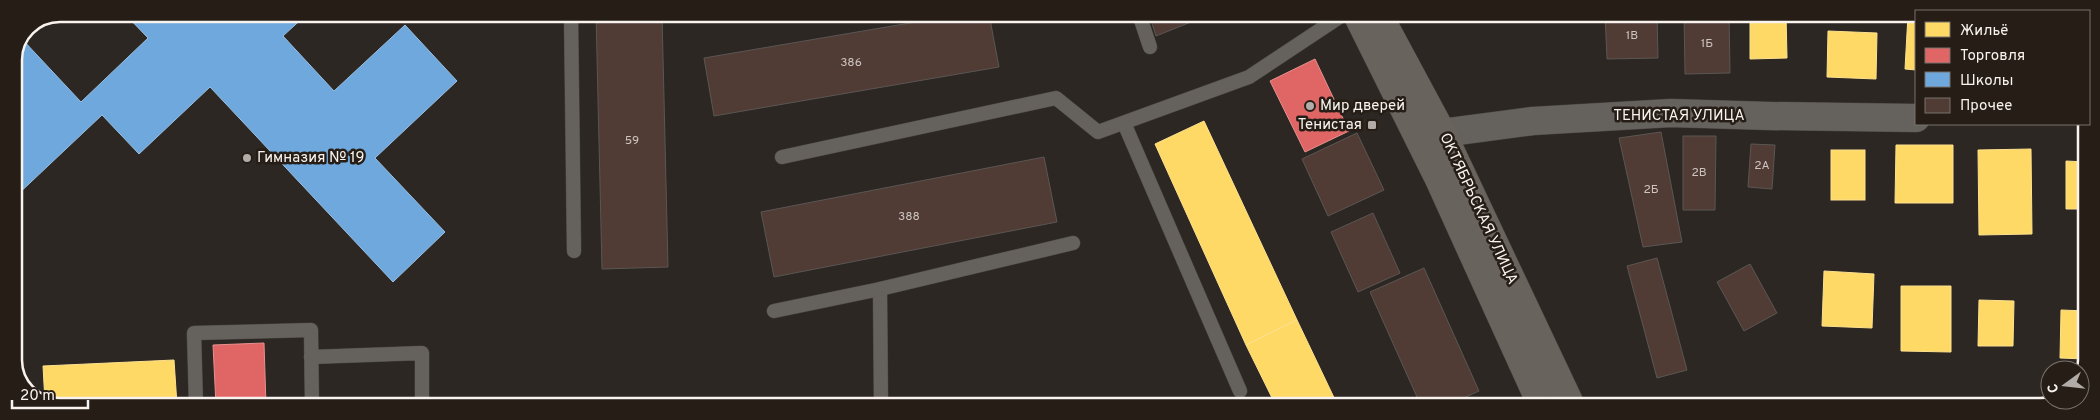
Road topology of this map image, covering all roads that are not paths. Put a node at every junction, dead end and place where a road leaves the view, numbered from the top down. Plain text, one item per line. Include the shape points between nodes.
1 (571, 22) edge
2 (1141, 22) edge
3 (1332, 22) edge
4 (1361, 22) edge
5 (1382, 22) edge
6 (1150, 47) dead end
7 (1915, 118) edge
8 (1124, 123) junction
9 (1442, 133) junction
10 (782, 157) dead end
11 (1074, 243) dead end
12 (574, 251) dead end
13 (880, 289) junction
14 (774, 311) dead end
15 (312, 357) junction
16 (1240, 391) dead end
17 (196, 398) edge
18 (312, 398) edge
19 (422, 398) edge
20 (881, 398) edge
21 (1538, 398) edge
22 (1567, 398) edge

1 - 12 lane
2 - 6 lane
3 - 8 lane via 1249,76
4 - 21 main road, ОКТЯБРЬСКАЯ УЛИЦА via 1439,180
5 - 9 main road, ОКТЯБРЬСКАЯ УЛИЦА
7 - 9 street, ТЕНИСТАЯ УЛИЦА via 1671,113 1532,121
8 - 10 lane via 1098,132 1056,98
8 - 16 lane
9 - 22 main road, ОКТЯБРЬСКАЯ УЛИЦА
11 - 13 lane
13 - 14 lane
13 - 20 lane
15 - 17 lane via 311,330 194,333
15 - 18 lane
15 - 19 lane via 422,353

